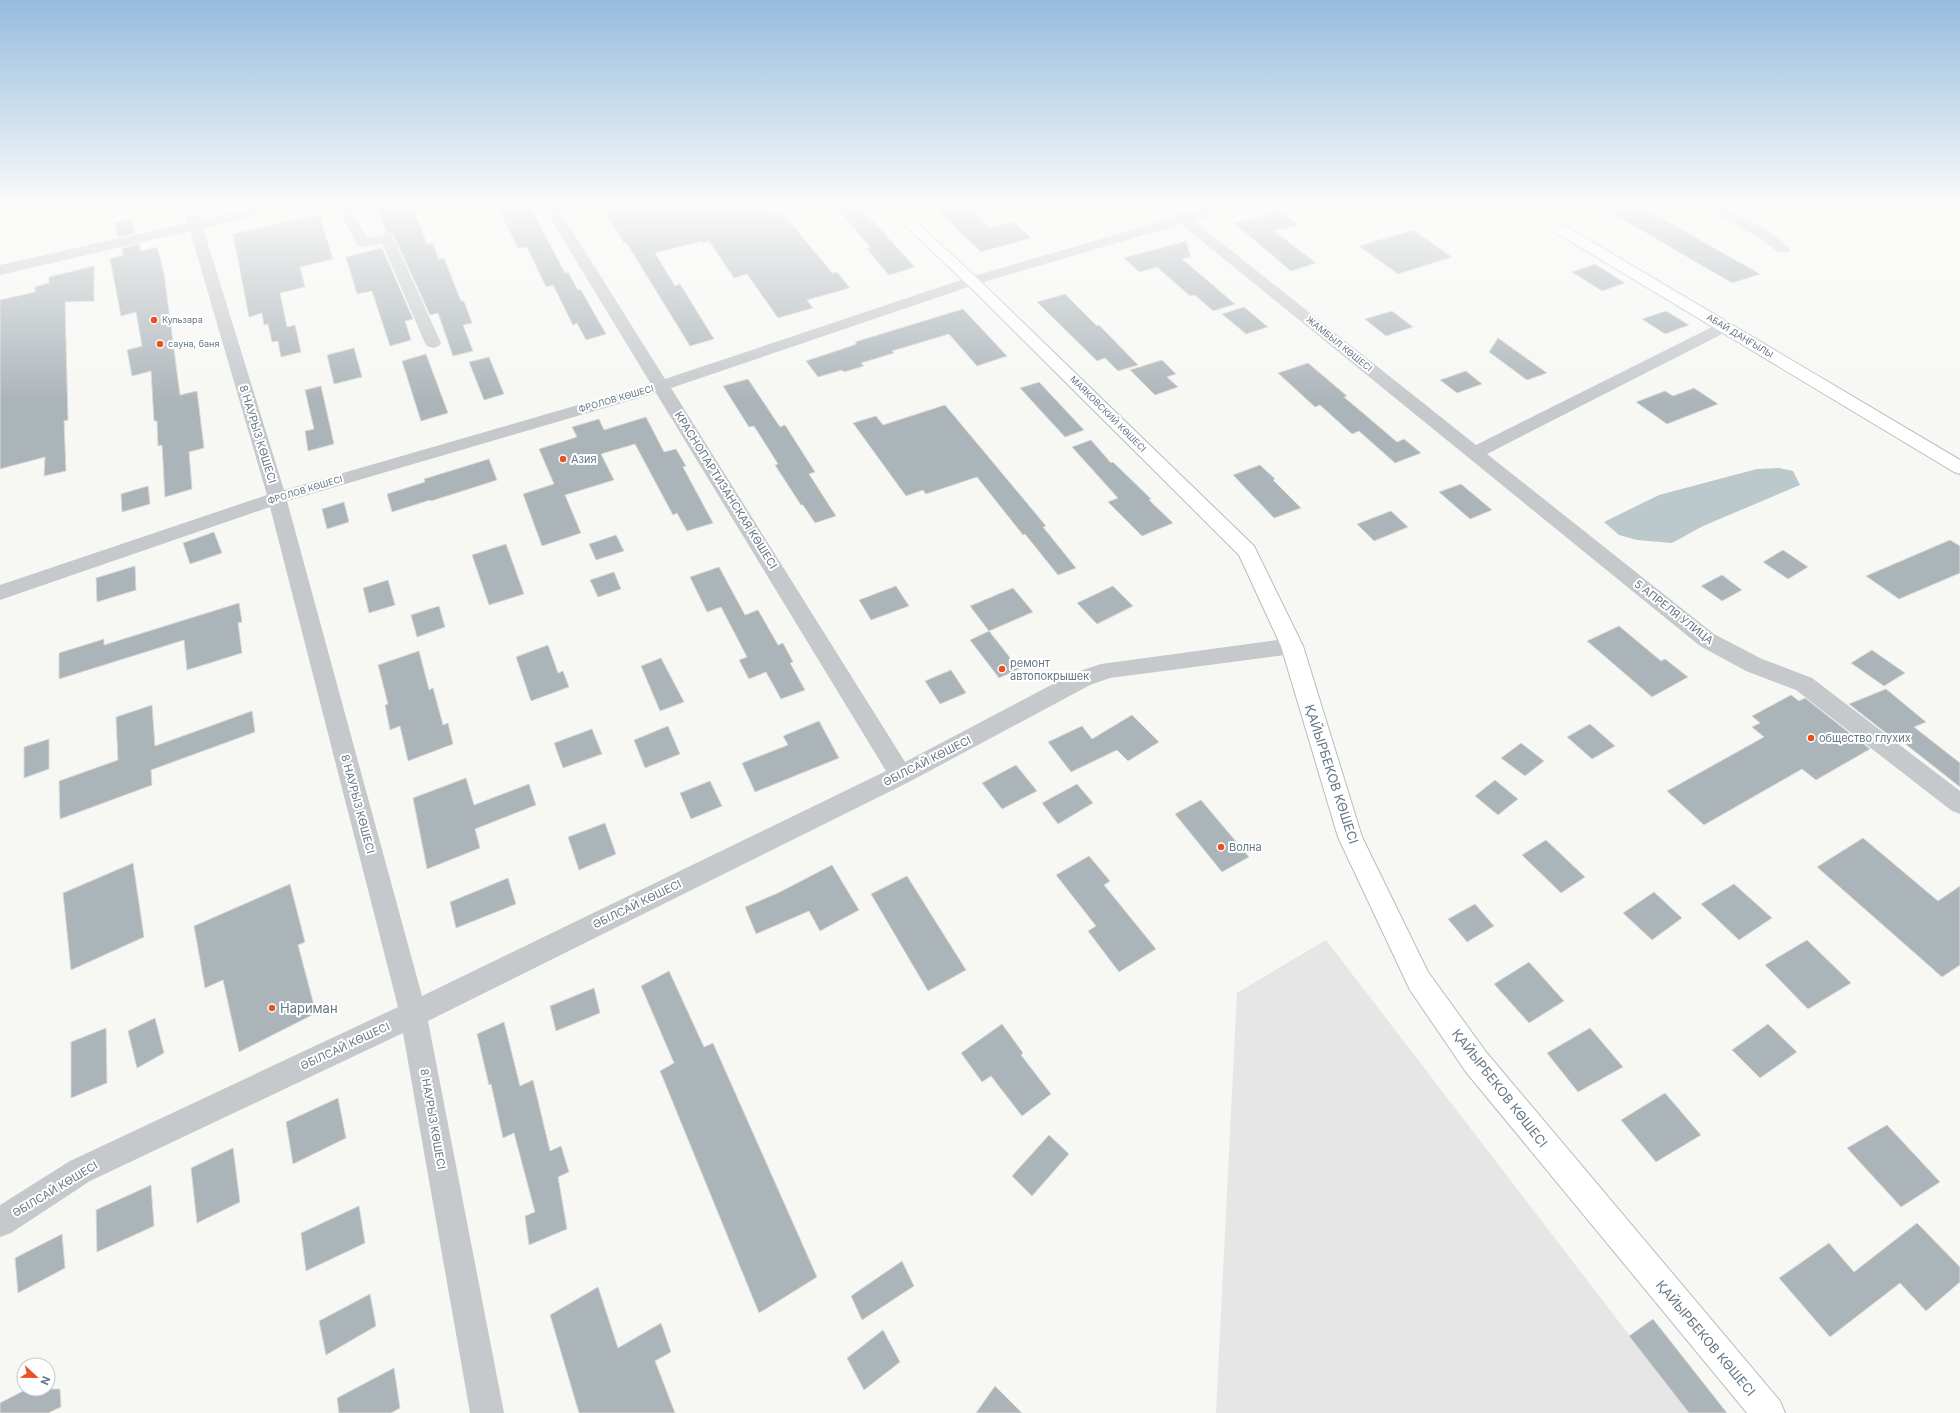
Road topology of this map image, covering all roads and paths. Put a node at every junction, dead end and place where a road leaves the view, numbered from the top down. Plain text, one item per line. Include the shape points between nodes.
1 (209, 271) edge
2 (401, 271) edge
3 (590, 271) edge
4 (961, 271) edge
5 (1007, 271) edge
6 (1248, 271) edge
7 (1631, 271) edge
8 (1653, 271) edge
9 (972, 281) junction
10 (1724, 326) junction
11 (433, 343) dead end
12 (661, 386) junction
13 (1960, 451) edge
14 (1474, 453) junction
15 (1960, 468) edge
16 (277, 498) junction
17 (1539, 505) joint
18 (0, 593) edge
19 (1292, 646) junction
20 (901, 775) junction
21 (1960, 804) edge
22 (413, 1014) junction
23 (0, 1222) edge
24 (487, 1413) edge
25 (1768, 1413) edge

1 - 16 street, 8 НАУРЫЗ КӨШЕСІ
2 - 11 street
3 - 12 street, КРАСНОПАРТИЗАНСКАЯ КӨШЕСІ
4 - 9 main road, МАЯКОВСКИЙ КӨШЕСІ
5 - 9 street, ФРОЛОВ КӨШЕСІ
6 - 14 street, ЖАМБЫЛ КӨШЕСІ
7 - 10 main road, АБАЙ ДАҢҒЫЛЫ
8 - 13 main road, АБАЙ ДАҢҒЫЛЫ
9 - 12 street, ФРОЛОВ КӨШЕСІ
9 - 19 main road, МАЯКОВСКИЙ КӨШЕСІ via 1247,551
10 - 14 street
10 - 15 main road, АБАЙ ДАҢҒЫЛЫ
12 - 16 street, ФРОЛОВ КӨШЕСІ
12 - 20 street, КРАСНОПАРТИЗАНСКАЯ КӨШЕСІ
14 - 17 street, ЖАМБЫЛ КӨШЕСІ
16 - 18 street, ФРОЛОВ КӨШЕСІ
16 - 22 street, 8 НАУРЫЗ КӨШЕСІ
17 - 21 street, 5 АПРЕЛЯ УЛИЦА via 1707,640 1754,665 1804,684
19 - 20 street, ӘБІЛСАЙ КӨШЕСІ via 1109,670 1082,679
19 - 25 main road, ҚАЙЫРБЕКОВ КӨШЕСІ via 1350,837 1420,981 1476,1062
20 - 22 street, ӘБІЛСАЙ КӨШЕСІ
22 - 23 street, ӘБІЛСАЙ КӨШЕСІ via 80,1171
22 - 24 street, 8 НАУРЫЗ КӨШЕСІ

